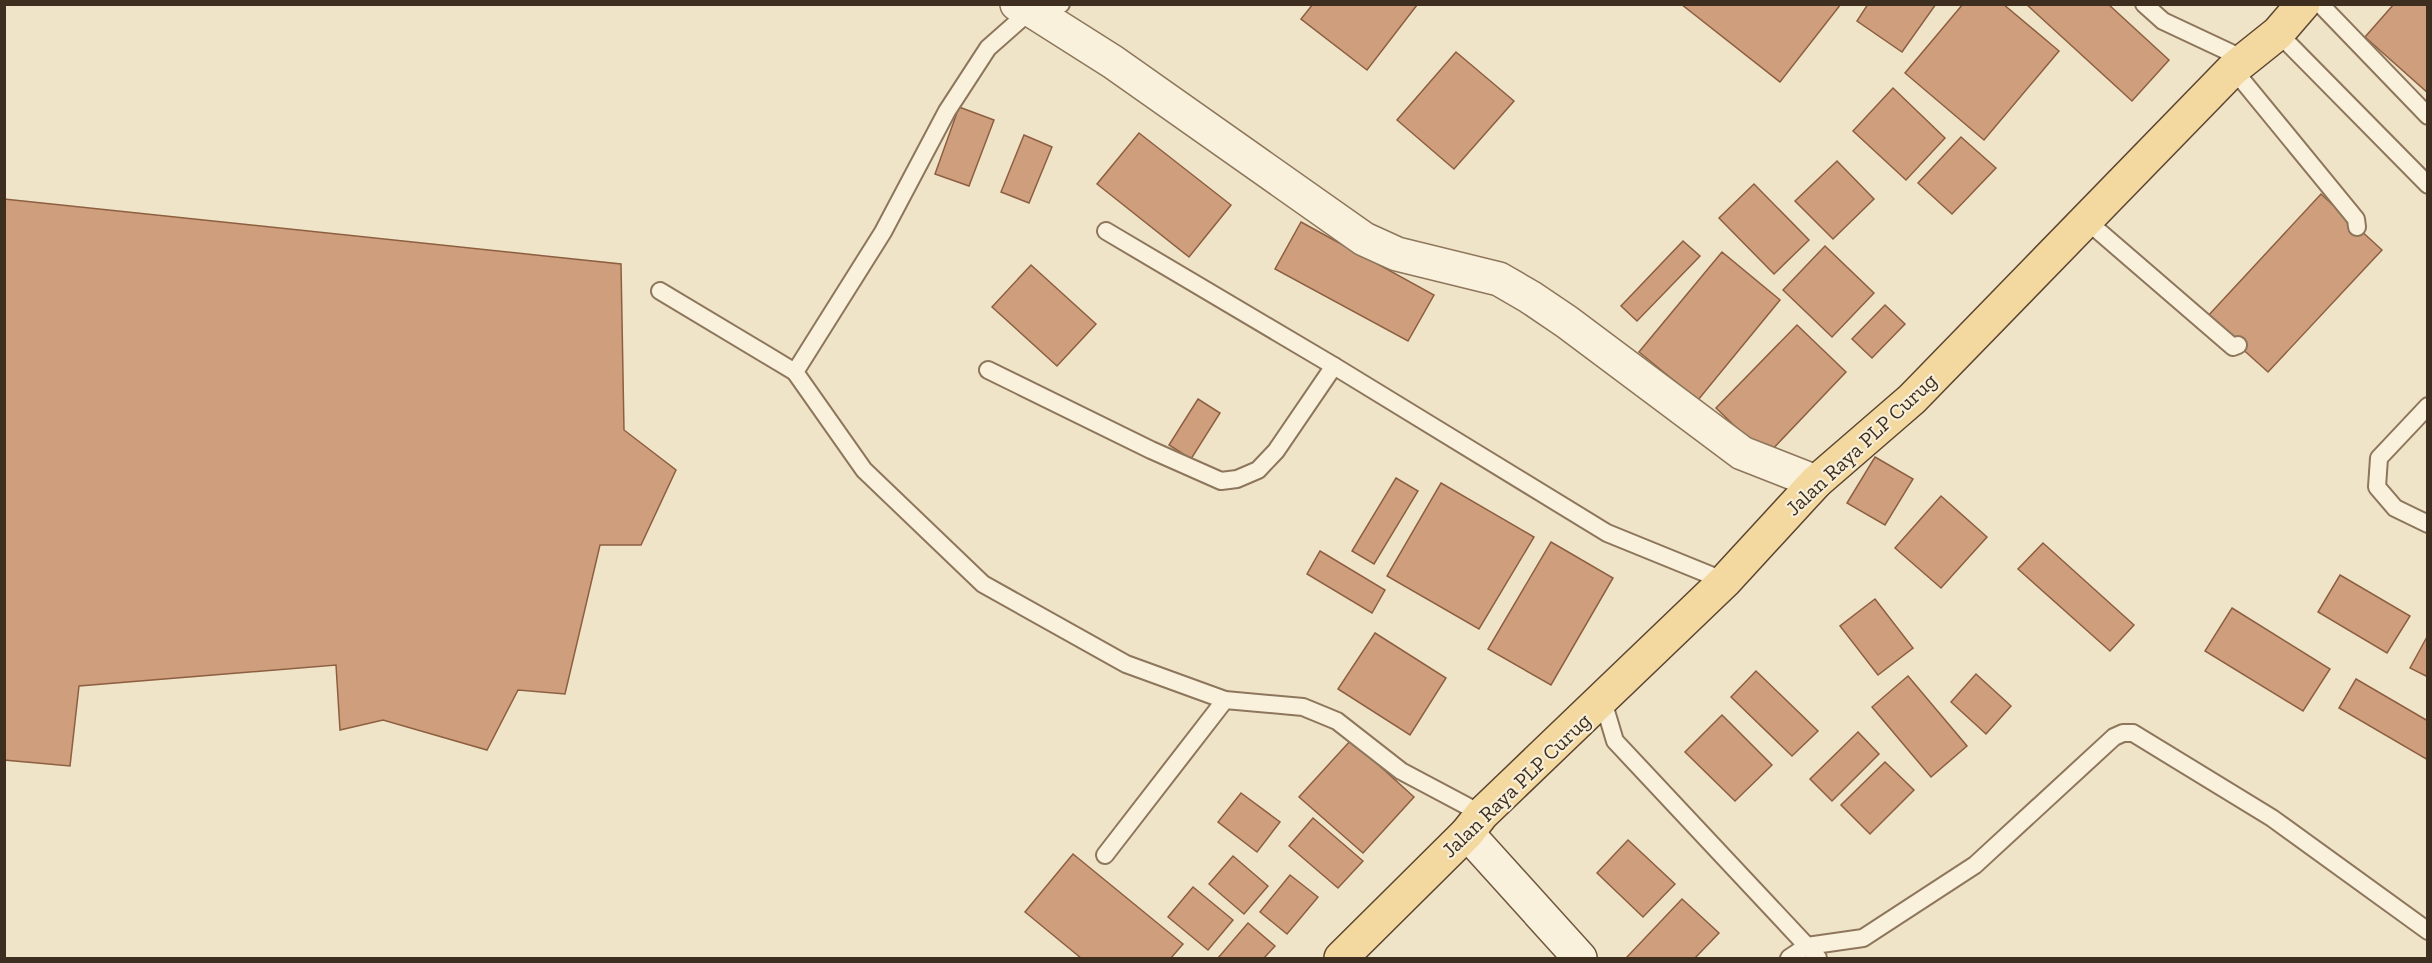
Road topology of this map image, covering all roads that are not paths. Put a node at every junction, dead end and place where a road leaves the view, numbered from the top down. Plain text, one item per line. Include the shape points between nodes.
1 (2144, 4) edge
2 (2303, 4) edge
3 (2320, 4) edge
4 (1036, 6) edge
5 (2278, 33) junction
6 (2238, 64) junction
7 (2427, 116) edge
8 (2427, 185) edge
9 (2087, 221) junction
10 (2357, 227) dead end
11 (1106, 231) dead end
12 (660, 291) dead end
13 (2238, 345) dead end
14 (1334, 366) junction
15 (988, 370) dead end
16 (795, 372) junction
17 (2427, 406) edge
18 (1816, 482) junction
19 (2427, 524) edge
20 (1725, 581) junction
21 (1225, 700) junction
22 (1603, 701) junction
23 (1474, 823) junction
24 (1105, 855) dead end
25 (2427, 931) edge
26 (1813, 952) edge
27 (1341, 958) edge
28 (1580, 958) edge
29 (1789, 958) edge

1 - 6 lane via 2163,21
2 - 5 main road, Jalan Raya PLP Curug
3 - 7 lane
4 - 16 lane via 988,48 947,111 883,232
4 - 18 street via 1364,239 1397,254 1499,279 1567,322 1742,453
5 - 6 main road, Jalan Raya PLP Curug
5 - 8 lane
6 - 9 main road, Jalan Raya PLP Curug
6 - 10 lane via 2356,219
9 - 13 lane via 2233,347
9 - 18 main road, Jalan Raya PLP Curug via 1912,399
11 - 14 lane
12 - 16 lane
14 - 15 lane via 1258,470 1221,481
14 - 20 lane via 1607,533
16 - 21 lane via 864,470 983,584 1126,664
17 - 19 lane via 2379,458 2377,487 2395,508
18 - 20 main road, Jalan Raya PLP Curug
20 - 22 main road, Jalan Raya PLP Curug
21 - 23 lane via 1303,707 1337,721
21 - 24 lane
22 - 23 main road, Jalan Raya PLP Curug
22 - 26 lane via 1615,741
23 - 27 main road, Jalan Raya PLP Curug
23 - 28 street
25 - 26 lane via 2272,818 2133,733 2123,733 2114,737 1976,865 1863,938
26 - 29 lane

